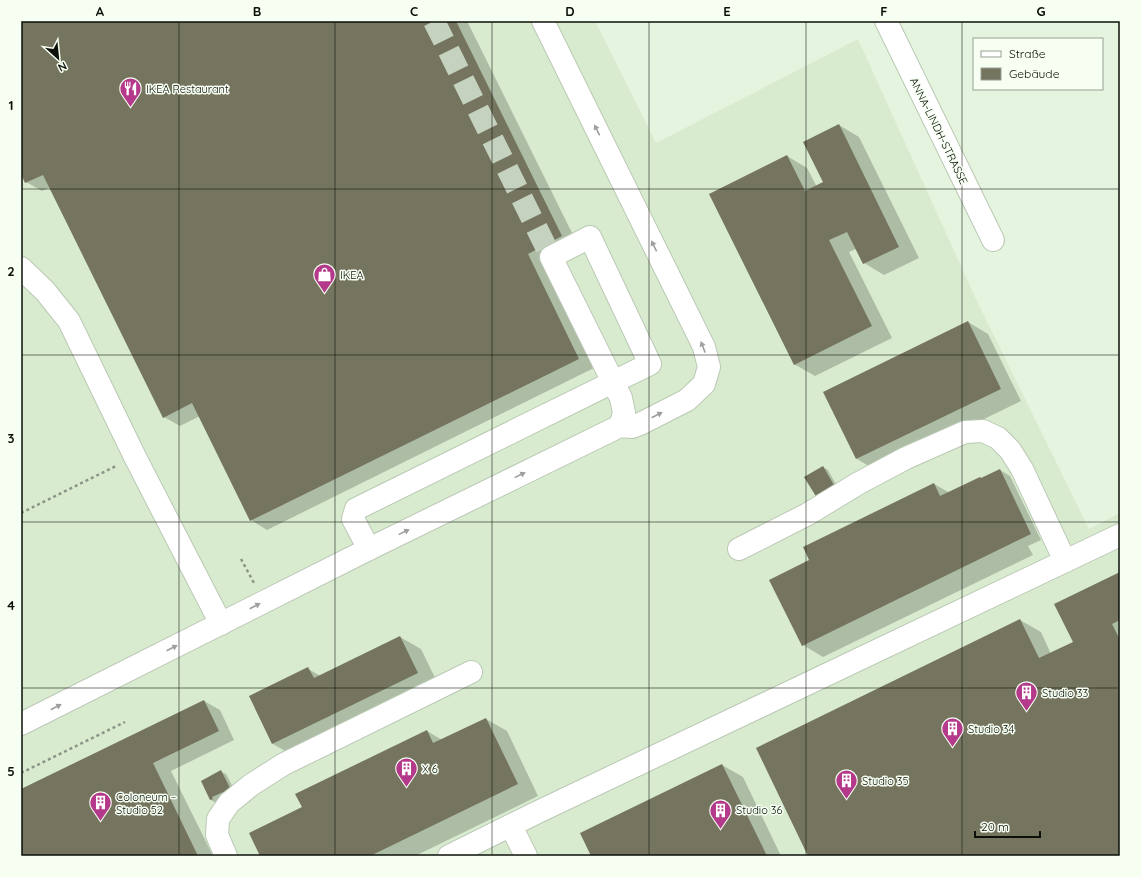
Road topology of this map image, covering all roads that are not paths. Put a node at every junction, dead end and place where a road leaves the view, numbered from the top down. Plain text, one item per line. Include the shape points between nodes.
1 (543, 21) edge
2 (886, 21) edge
3 (993, 240) dead end
4 (21, 268) edge
5 (613, 382) junction
6 (620, 426) junction
7 (1120, 535) edge
8 (369, 549) junction
9 (739, 549) dead end
10 (1065, 561) junction
11 (220, 624) junction
12 (471, 672) dead end
13 (21, 724) edge
14 (511, 826) junction
15 (226, 856) edge
16 (449, 856) edge
17 (526, 856) edge

6 -> 1 street via 632,427 687,400 704,384 709,368 704,347
2 - 3 street, ANNA-LINDH-STRASSE
4 - 11 street via 45,291 69,321
5 - 5 street via 551,257 590,237 650,364
5 - 6 street via 621,398 624,412
5 - 8 street via 356,509 353,519
8 -> 6 street
7 - 10 street
11 -> 8 street
9 - 10 street via 808,514 906,458 965,432 983,431 998,438 1010,450 1022,469
10 - 14 street
13 -> 11 street
12 - 15 street via 284,764 251,785 229,803 218,819 217,835
14 - 16 street
14 - 17 street

